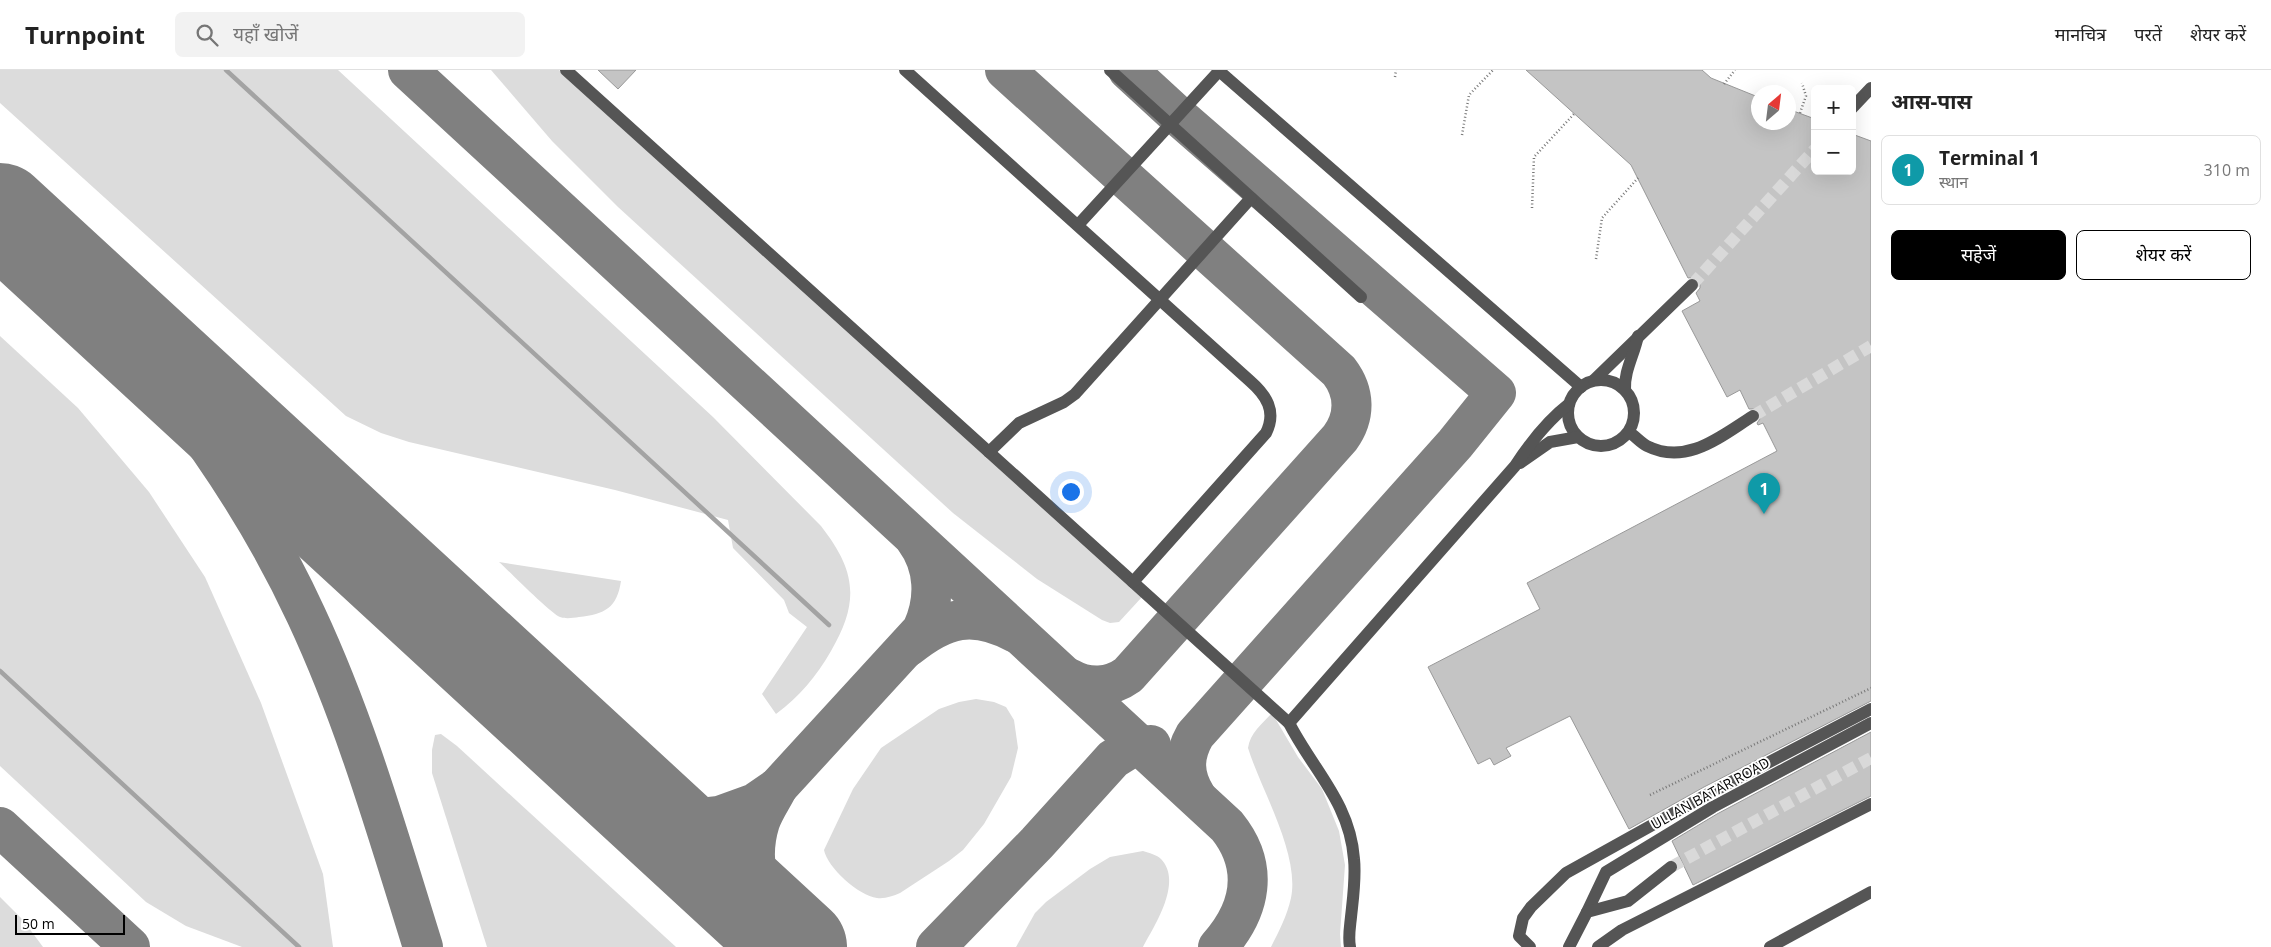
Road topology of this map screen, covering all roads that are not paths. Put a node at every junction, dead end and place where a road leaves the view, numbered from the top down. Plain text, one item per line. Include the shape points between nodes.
1 (566, 70) edge
2 (904, 70) edge
3 (1110, 70) edge
4 (1219, 70) edge
5 (1871, 88) edge
6 (1856, 104) edge
7 (1170, 124) junction
8 (1251, 198) junction
9 (1078, 225) junction
10 (1692, 285) tunnel mouth
11 (1361, 297) dead end
12 (1159, 299) junction
13 (1638, 336) junction
14 (1594, 380) junction
15 (1581, 387) junction
16 (1625, 390) junction
17 (1569, 404) junction
18 (1753, 416) tunnel mouth
19 (1629, 432) junction
20 (1578, 437) junction
21 (990, 452) junction
22 (1515, 466) junction
23 (1133, 582) junction
24 (1871, 709) edge
25 (1289, 723) junction
26 (1871, 723) edge
27 (1871, 804) edge
28 (1671, 867) tunnel mouth
29 (1871, 892) edge
30 (1587, 912) junction
31 (1350, 947) edge
32 (1530, 947) edge
33 (1569, 947) edge
34 (1598, 947) edge
35 (1770, 947) edge

1 - 21 street
2 - 9 street
3 - 7 street
4 - 7 street
4 - 15 street
5 - 6 street
7 - 8 street
7 - 9 street
8 - 11 street
8 - 12 street
9 - 12 street
10 - 13 street
12 - 21 street via 1075,394 1019,423
12 - 23 street via 1262,392 1270,408 1270,419 1269,427 1258,442
13 - 14 street
13 - 16 street via 1635,352 1628,364
14 - 15 street
14 - 16 street via 1615,383
15 - 17 street
16 - 19 street via 1634,405 1635,415
17 - 20 street via 1570,427
17 - 22 street via 1545,427
18 - 19 street via 1700,449 1684,453 1646,446
19 - 20 street via 1621,441 1602,447 1592,446
20 - 22 street via 1550,442
21 - 23 street
22 - 25 street
23 - 25 street
24 - 32 street via 1566,873 1523,918 1519,936
25 - 31 street via 1327,781 1349,828 1355,876
26 - 30 street, ULLAN BATAR ROAD via 1713,807 1606,872
27 - 34 street via 1622,930
28 - 30 street via 1628,900
29 - 35 street
30 - 33 street, ULLAN BATAR ROAD

